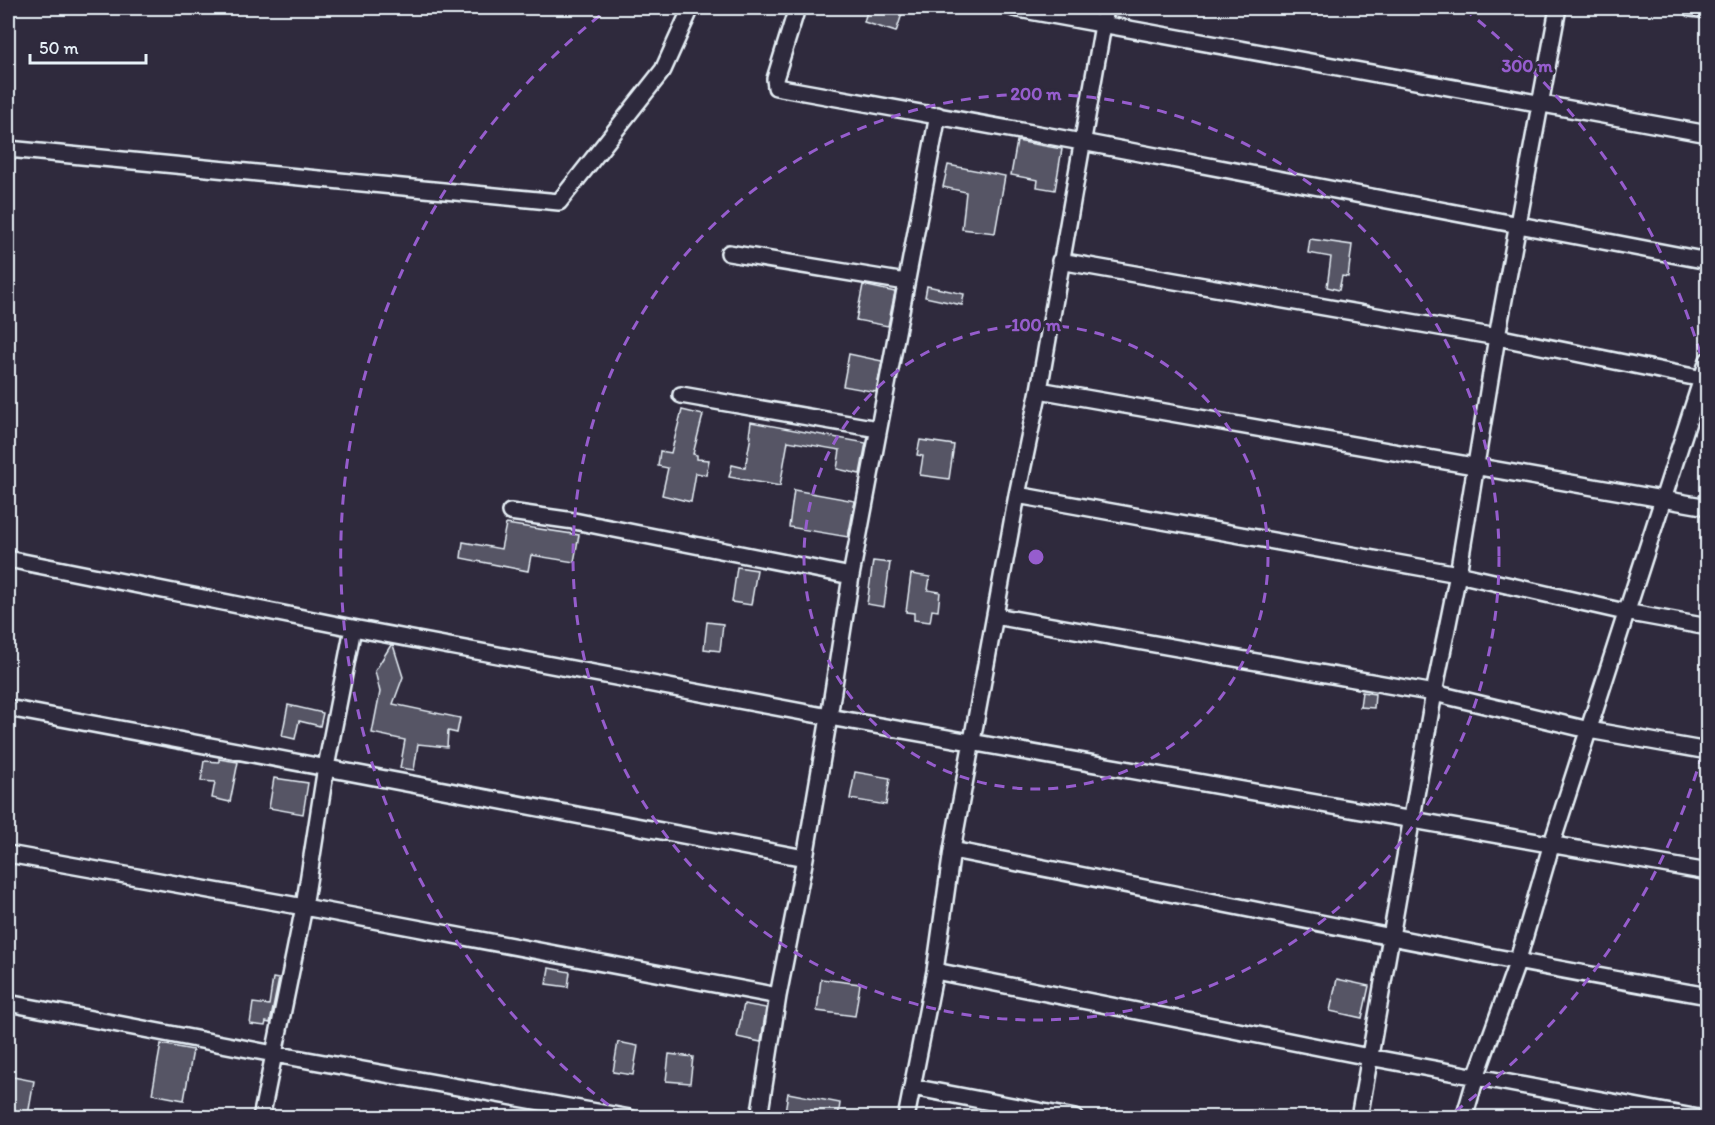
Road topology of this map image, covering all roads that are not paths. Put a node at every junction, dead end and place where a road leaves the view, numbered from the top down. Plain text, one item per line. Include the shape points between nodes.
1 (691, 8) edge
2 (797, 8) edge
3 (1013, 8) edge
4 (1558, 8) edge
5 (1691, 8) edge
6 (1707, 10) edge
7 (1104, 15) edge
8 (1540, 104) junction
9 (938, 115) junction
10 (1707, 134) edge
11 (1082, 142) junction
12 (8, 149) edge
13 (1518, 224) junction
14 (729, 253) dead end
15 (1060, 261) junction
16 (1707, 261) edge
17 (906, 282) junction
18 (1497, 337) junction
19 (1707, 360) edge
20 (1704, 379) edge
21 (1039, 390) junction
22 (681, 395) dead end
23 (878, 429) junction
24 (1476, 466) junction
25 (1017, 495) junction
26 (1664, 499) junction
27 (1707, 507) edge
28 (510, 512) dead end
29 (8, 559) edge
30 (1458, 574) junction
31 (851, 576) junction
32 (1625, 612) junction
33 (995, 616) junction
34 (1707, 627) edge
35 (353, 628) junction
36 (1434, 693) junction
37 (8, 708) edge
38 (829, 717) junction
39 (1589, 730) junction
40 (972, 740) junction
41 (1707, 751) edge
42 (326, 767) junction
43 (1411, 821) junction
44 (1552, 843) junction
45 (952, 850) junction
46 (8, 854) edge
47 (805, 858) junction
48 (1707, 872) edge
49 (304, 907) junction
50 (1390, 936) junction
51 (1517, 963) junction
52 (935, 971) junction
53 (778, 996) junction
54 (1707, 996) edge
55 (8, 1003) edge
56 (274, 1054) junction
57 (1369, 1058) junction
58 (1476, 1077) junction
59 (912, 1087) junction
60 (261, 1118) edge
61 (630, 1118) edge
62 (759, 1118) edge
63 (906, 1118) edge
64 (1075, 1118) edge
65 (1359, 1118) edge
66 (1464, 1118) edge
67 (1699, 1118) edge

1 - 12 street via 663,70 559,202
2 - 9 street via 775,79 776,87
3 - 7 street
4 - 8 street
5 - 6 street
7 - 8 street
7 - 11 street
8 - 10 street
8 - 13 street
9 - 11 street
9 - 17 street
11 - 13 street
11 - 15 street
13 - 16 street
13 - 18 street
14 - 17 street
15 - 18 street
15 - 21 street
17 - 23 street
18 - 20 street
18 - 24 street
19 - 20 street
20 - 26 street
21 - 24 street
21 - 25 street
22 - 23 street
23 - 31 street
24 - 26 street
24 - 30 street
25 - 30 street
25 - 33 street
26 - 27 street
26 - 32 street
28 - 31 street
29 - 35 street
30 - 32 street
30 - 36 street
31 - 38 street
32 - 34 street
32 - 39 street
33 - 36 street
33 - 40 street
35 - 38 street
35 - 42 street
36 - 39 street
36 - 43 street
37 - 42 street
38 - 40 street
38 - 47 street
39 - 41 street
39 - 44 street
40 - 43 street
40 - 45 street
42 - 47 street
42 - 49 street
43 - 44 street
43 - 50 street
44 - 48 street
44 - 51 street
45 - 50 street
45 - 52 street
46 - 49 street
47 - 53 street
49 - 53 street
49 - 56 street
50 - 51 street
50 - 57 street
51 - 54 street
51 - 58 street
52 - 57 street
52 - 59 street
53 - 62 street
55 - 56 street
56 - 60 street
56 - 61 street
57 - 58 street
57 - 65 street
58 - 66 street
58 - 67 street
59 - 63 street
59 - 64 street

